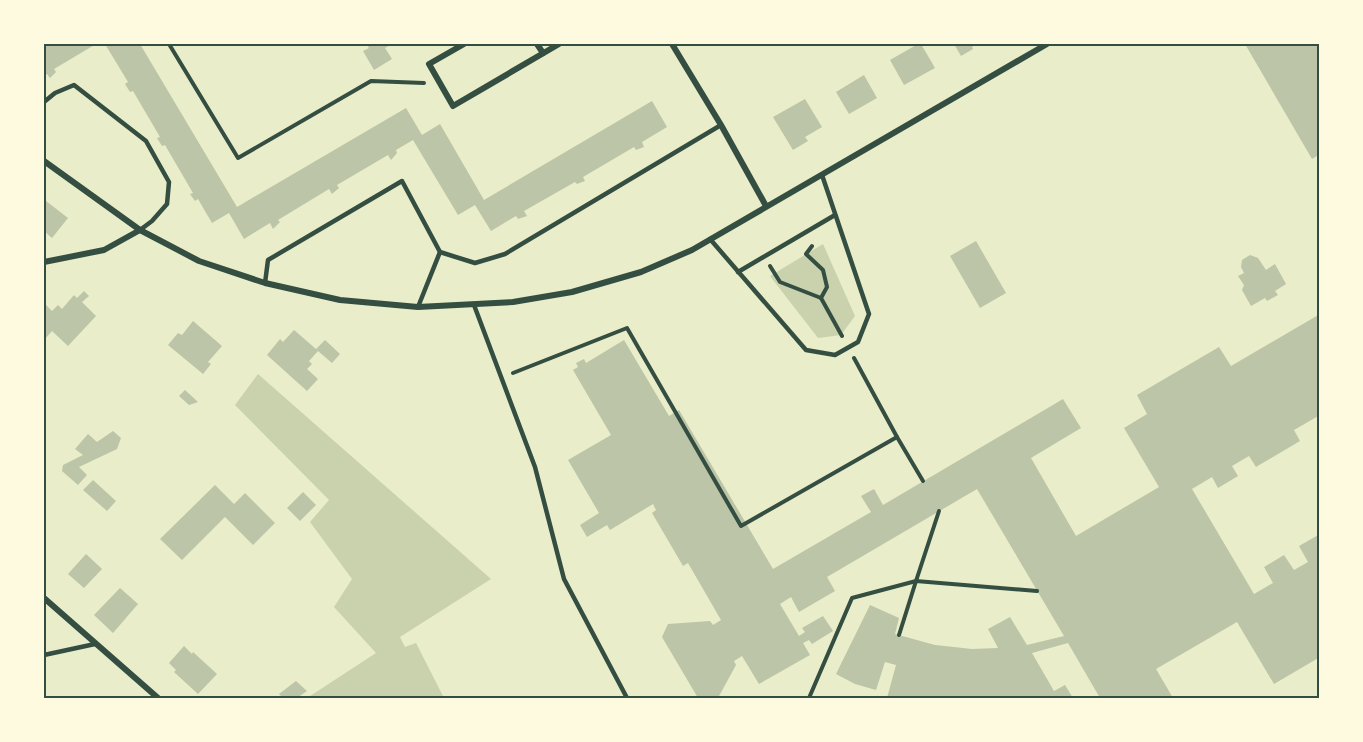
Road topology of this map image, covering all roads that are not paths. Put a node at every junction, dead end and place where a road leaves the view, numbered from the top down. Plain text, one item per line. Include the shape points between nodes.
1 (464, 44) edge
2 (537, 44) edge
3 (559, 44) edge
4 (672, 44) edge
5 (1047, 44) edge
6 (543, 53) junction
7 (44, 102) edge
8 (721, 125) junction
9 (44, 161) edge
10 (822, 175) junction
11 (766, 206) junction
12 (836, 215) junction
13 (140, 230) junction
14 (710, 239) junction
15 (440, 252) junction
16 (44, 262) edge
17 (738, 272) junction
18 (265, 283) junction
19 (474, 305) junction
20 (418, 307) junction
21 (44, 598) edge
22 (95, 644) junction
23 (44, 655) edge
24 (158, 699) edge
25 (627, 699) edge

1 - 6 street via 429,64 453,106
2 - 6 street
3 - 6 street
4 - 8 street
5 - 10 street
7 - 13 lane via 74,86 146,141 169,182 167,204
8 - 11 street
8 - 15 lane via 505,255 475,263
9 - 13 street
10 - 11 street
10 - 12 lane
11 - 14 street
12 - 17 lane
12 - 17 lane via 869,314 858,342 849,348 835,355 806,350
13 - 16 street via 104,250
13 - 18 street via 199,261
14 - 17 lane
14 - 19 street via 641,272 572,292
15 - 18 lane via 402,181 268,260
15 - 20 lane
18 - 20 street via 340,300
19 - 20 street
19 - 25 lane via 535,467 564,579
21 - 22 street
22 - 23 lane
22 - 24 street

